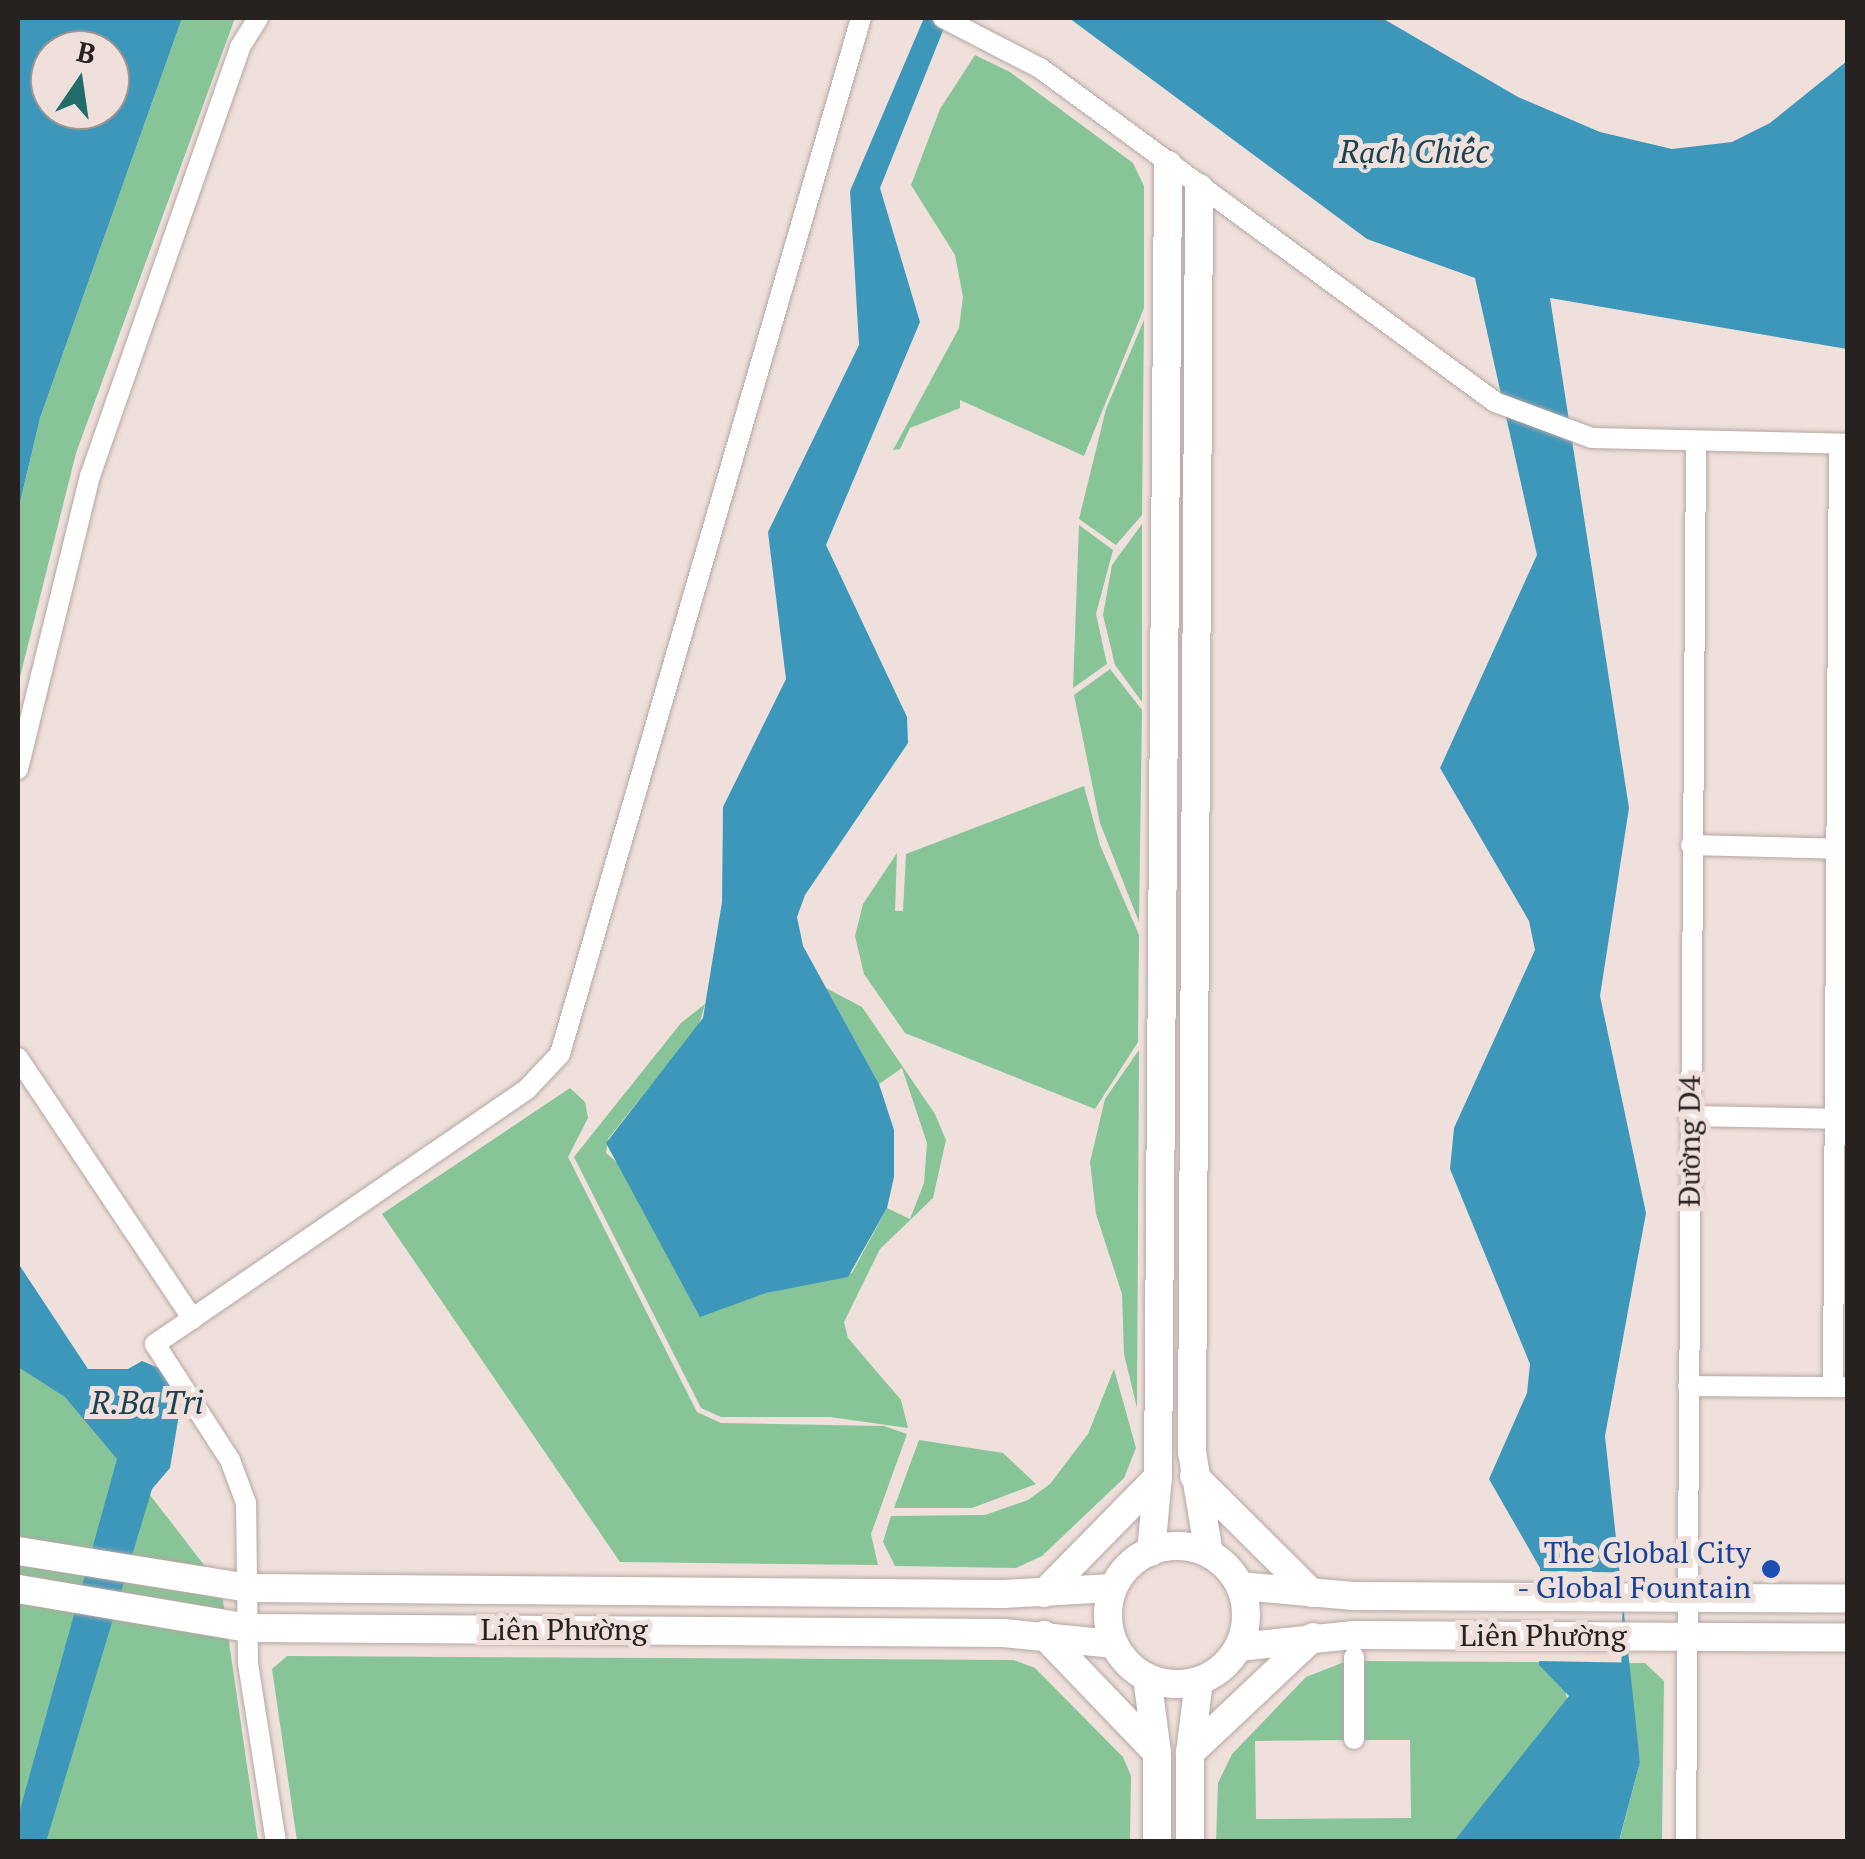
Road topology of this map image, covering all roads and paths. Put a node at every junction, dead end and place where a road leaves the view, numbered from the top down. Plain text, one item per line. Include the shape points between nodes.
1 (258, 18) edge
2 (861, 18) edge
3 (948, 20) edge
4 (1168, 164) junction
5 (1199, 188) junction
6 (1696, 442) junction
7 (1843, 444) edge
8 (1165, 523) junction
9 (1197, 525) junction
10 (18, 770) edge
11 (1691, 845) junction
12 (1842, 849) edge
13 (1162, 945) junction
14 (1195, 946) junction
15 (18, 1058) edge
16 (1689, 1116) junction
17 (1841, 1119) edge
18 (193, 1318) junction
19 (1159, 1358) junction
20 (1192, 1359) junction
21 (1688, 1386) junction
22 (1840, 1387) edge
23 (1194, 1476) junction
24 (1158, 1477) junction
25 (18, 1551) edge
26 (1151, 1552) junction
27 (1209, 1554) junction
28 (1240, 1586) junction
29 (249, 1588) junction
30 (1113, 1588) junction
31 (18, 1589) edge
32 (420, 1589) junction
33 (1044, 1593) junction
34 (1312, 1594) junction
35 (1687, 1598) junction
36 (1848, 1599) edge
37 (248, 1628) junction
38 (420, 1629) junction
39 (1044, 1635) junction
40 (1313, 1637) junction
41 (1686, 1637) junction
42 (1848, 1638) edge
43 (1114, 1644) junction
44 (1238, 1647) junction
45 (1354, 1657) dead end
46 (1147, 1678) junction
47 (1199, 1681) junction
48 (1354, 1740) dead end
49 (1157, 1753) junction
50 (1190, 1754) junction
51 (276, 1842) edge
52 (1157, 1842) edge
53 (1190, 1842) edge
54 (1686, 1842) edge

1 - 10 street via 240,46 90,476
2 - 18 street via 560,1054 527,1089
3 - 4 street via 1023,57
4 - 5 street
4 - 8 street
5 - 6 street via 1495,402 1577,435
5 - 9 street
6 - 7 street
6 - 11 street, Đường D4
7 - 12 street
8 - 9 street
8 - 13 street
9 - 14 street
11 - 12 street
11 - 16 street, Đường D4
12 - 17 street
13 - 14 street
13 - 19 street
14 - 20 street
15 - 18 street
16 - 17 street
16 - 21 street, Đường D4
17 - 22 street
18 - 29 street via 155,1344 238,1475 249,1528
19 - 20 street
19 - 24 street
20 - 23 street
21 - 22 street
21 - 35 street, Đường D4
23 - 27 street
23 - 34 street
24 - 26 street
24 - 33 street
25 - 29 street, Liên Phường
26 - 27 street via 1176,1546
26 - 30 street via 1128,1566
27 - 28 street
28 - 34 street, Liên Phường
28 - 44 street via 1246,1620
29 - 32 street, Liên Phường
29 - 37 street
30 - 33 street, Liên Phường
30 - 43 street via 1108,1616
31 - 37 street, Liên Phường
32 - 33 street, Liên Phường
32 - 38 street
34 - 35 street, Liên Phường
35 - 36 street, Liên Phường
35 - 41 street, Đường D4
37 - 38 street, Liên Phường
37 - 51 street
38 - 39 street, Liên Phường
39 - 43 street, Liên Phường
39 - 49 street
40 - 41 street, Liên Phường
40 - 44 street, Liên Phường
40 - 50 street
41 - 42 street, Liên Phường
41 - 54 street, Đường D4
43 - 46 street
44 - 47 street via 1222,1668
45 - 48 street
46 - 47 street
46 - 49 street
47 - 50 street
49 - 52 street
50 - 53 street

